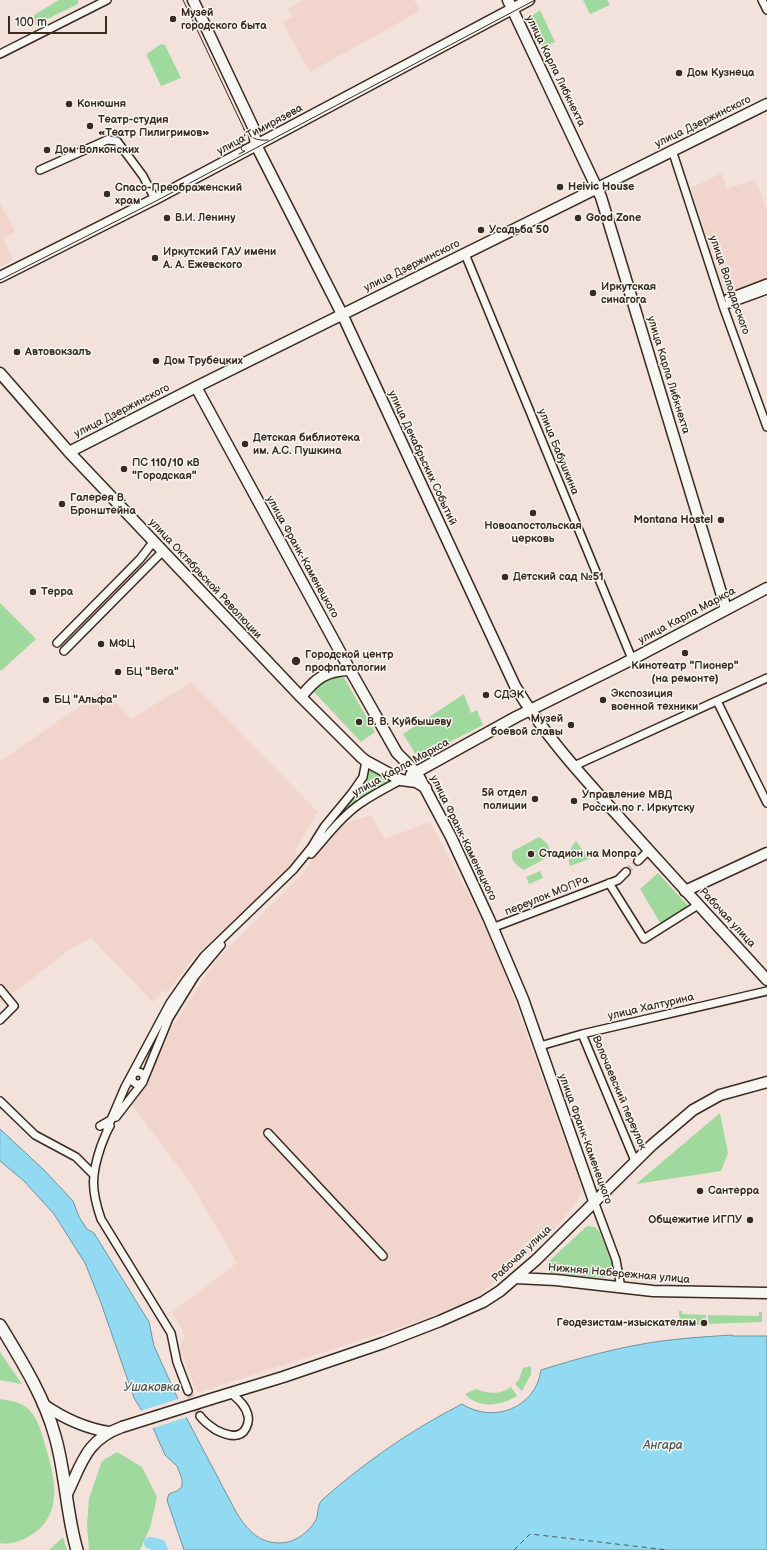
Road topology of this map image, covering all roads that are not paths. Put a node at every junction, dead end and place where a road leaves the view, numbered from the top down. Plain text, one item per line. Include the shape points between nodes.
1 (107, 0) edge
2 (193, 0) edge
3 (529, 0) edge
4 (762, 0) edge
5 (510, 4) edge
6 (767, 10) edge
7 (0, 54) edge
8 (767, 104) edge
9 (256, 145) junction
10 (672, 150) junction
11 (40, 170) dead end
12 (597, 188) junction
13 (155, 199) junction
14 (465, 254) junction
15 (0, 277) edge
16 (767, 283) edge
17 (767, 290) edge
18 (728, 298) dead end
19 (723, 306) junction
20 (342, 314) junction
21 (0, 373) edge
22 (196, 387) junction
23 (767, 427) edge
24 (69, 452) junction
25 (154, 541) junction
26 (163, 551) junction
27 (767, 588) edge
28 (726, 609) junction
29 (57, 643) dead end
30 (64, 651) dead end
31 (632, 658) junction
32 (350, 670) junction
33 (767, 678) edge
34 (301, 697) junction
35 (717, 701) junction
36 (529, 710) junction
37 (402, 759) junction
38 (366, 761) junction
39 (574, 766) junction
40 (389, 773) junction
41 (417, 773) junction
42 (401, 780) junction
43 (426, 788) junction
44 (767, 803) edge
45 (649, 850) junction
46 (767, 853) edge
47 (638, 860) tunnel mouth
48 (626, 872) tunnel mouth
49 (609, 883) junction
50 (685, 891) junction
51 (698, 905) junction
52 (492, 928) junction
53 (767, 980) edge
54 (0, 989) edge
55 (767, 991) edge
56 (0, 1020) edge
57 (582, 1034) junction
58 (540, 1046) junction
59 (132, 1075) junction
60 (143, 1080) junction
61 (767, 1082) edge
62 (0, 1101) edge
63 (112, 1119) junction
64 (100, 1126) dead end
65 (107, 1129) junction
66 (268, 1133) dead end
67 (635, 1161) junction
68 (94, 1175) junction
69 (594, 1201) junction
70 (383, 1256) dead end
71 (516, 1278) junction
72 (621, 1288) junction
73 (767, 1293) edge
74 (0, 1325) edge
75 (188, 1391) tunnel mouth
76 (232, 1394) junction
77 (43, 1404) junction
78 (200, 1416) tunnel mouth
79 (109, 1432) junction
80 (67, 1494) junction
81 (77, 1550) edge

1 - 7 street
2 - 9 main road, улица Декабрьских Событий via 253,127
3 - 5 main road, улица Тимирязева
4 - 6 street
5 - 9 main road, улица Тимирязева
5 - 12 main road, улица Карла Либкнехта
8 - 10 main road, улица Дзержинского
9 - 13 main road, улица Тимирязева
9 - 20 main road, улица Декабрьских Событий
10 - 12 main road, улица Дзержинского
10 - 19 street, улица Володарского
11 - 13 street via 107,140 117,141 143,176
12 - 14 main road, улица Дзержинского
12 - 28 main road, улица Карла Либкнехта via 662,393
13 - 15 main road, улица Тимирязева
14 - 20 main road, улица Дзержинского
14 - 31 street, улица Бабушкина
16 - 18 street
17 - 19 street
19 - 23 street, улица Володарского
20 - 22 main road, улица Дзержинского
20 - 36 main road, улица Декабрьских Событий via 514,686
21 - 24 main road, улица Октябрьской Революции
22 - 24 main road, улица Дзержинского
22 - 32 main road, улица Франк-Каменецкого
24 - 25 main road, улица Октябрьской Революции
25 - 26 main road, улица Октябрьской Революции
25 - 29 street via 140,559
26 - 30 street
26 - 34 main road, улица Октябрьской Революции
27 - 28 main road, улица Карла Маркса
28 - 31 main road, улица Карла Маркса
31 - 36 main road, улица Карла Маркса
32 - 34 main road via 336,670 322,677
32 - 37 main road, улица Франк-Каменецкого
33 - 35 street
34 - 38 main road, улица Октябрьской Революции
35 - 39 street
35 - 44 street
36 - 39 main road, улица Декабрьских Событий
36 - 41 main road, улица Карла Маркса
37 - 40 main road via 398,773
37 - 41 main road, улица Франк-Каменецкого
38 - 40 main road, улица Октябрьской Революции
38 - 59 street via 363,777 293,870 204,956 186,980 170,1003
39 - 45 main road, улица Декабрьских Событий
40 - 42 main road, улица Октябрьской Революции
41 - 42 main road, улица Карла Маркса
41 - 43 main road, улица Франк-Каменецкого
42 - 43 main road, улица Октябрьской Революции via 416,782
42 - 60 street, улица Карла Маркса via 367,799 347,814 291,878 220,945 195,976 169,1018
43 - 52 main road, улица Франк-Каменецкого
45 - 47 street
45 - 50 main road, улица Декабрьских Событий
46 - 50 main road
48 - 49 street, переулок МОПРа via 618,880
49 - 51 street via 644,939
49 - 52 street, переулок МОПРа
50 - 51 main road, Рабочая улица
51 - 53 main road, Рабочая улица
52 - 58 main road, улица Франк-Каменецкого
54 - 56 street via 14,1006
55 - 57 street, улица Халтурина
57 - 58 street, улица Халтурина
57 - 67 street, Волочаевский переулок
58 - 69 main road, улица Франк-Каменецкого
59 - 60 street via 139,1071
59 - 63 street
60 - 65 street, улица Карла Маркса
61 - 67 main road, Рабочая улица via 720,1095 693,1110
62 - 68 street via 35,1135 76,1157
63 - 64 street
63 - 65 street
65 - 68 street
66 - 70 street
67 - 69 main road, Рабочая улица
68 - 75 street via 95,1202 101,1219 171,1332 177,1362
69 - 71 main road, Рабочая улица
69 - 72 street, улица Франк-Каменецкого via 616,1260
71 - 72 main road, Нижняя Набережная улица
71 - 76 main road, Рабочая улица via 483,1302 440,1322
72 - 73 main road, Нижняя Набережная улица
74 - 77 main road via 27,1369
76 - 78 street via 244,1405 248,1416 247,1427 241,1434 224,1434
76 - 79 main road, Рабочая улица, bridge
77 - 79 main road via 77,1423
77 - 80 main road via 56,1437
79 - 80 main road, Рабочая улица via 89,1450
80 - 81 main road via 72,1536

